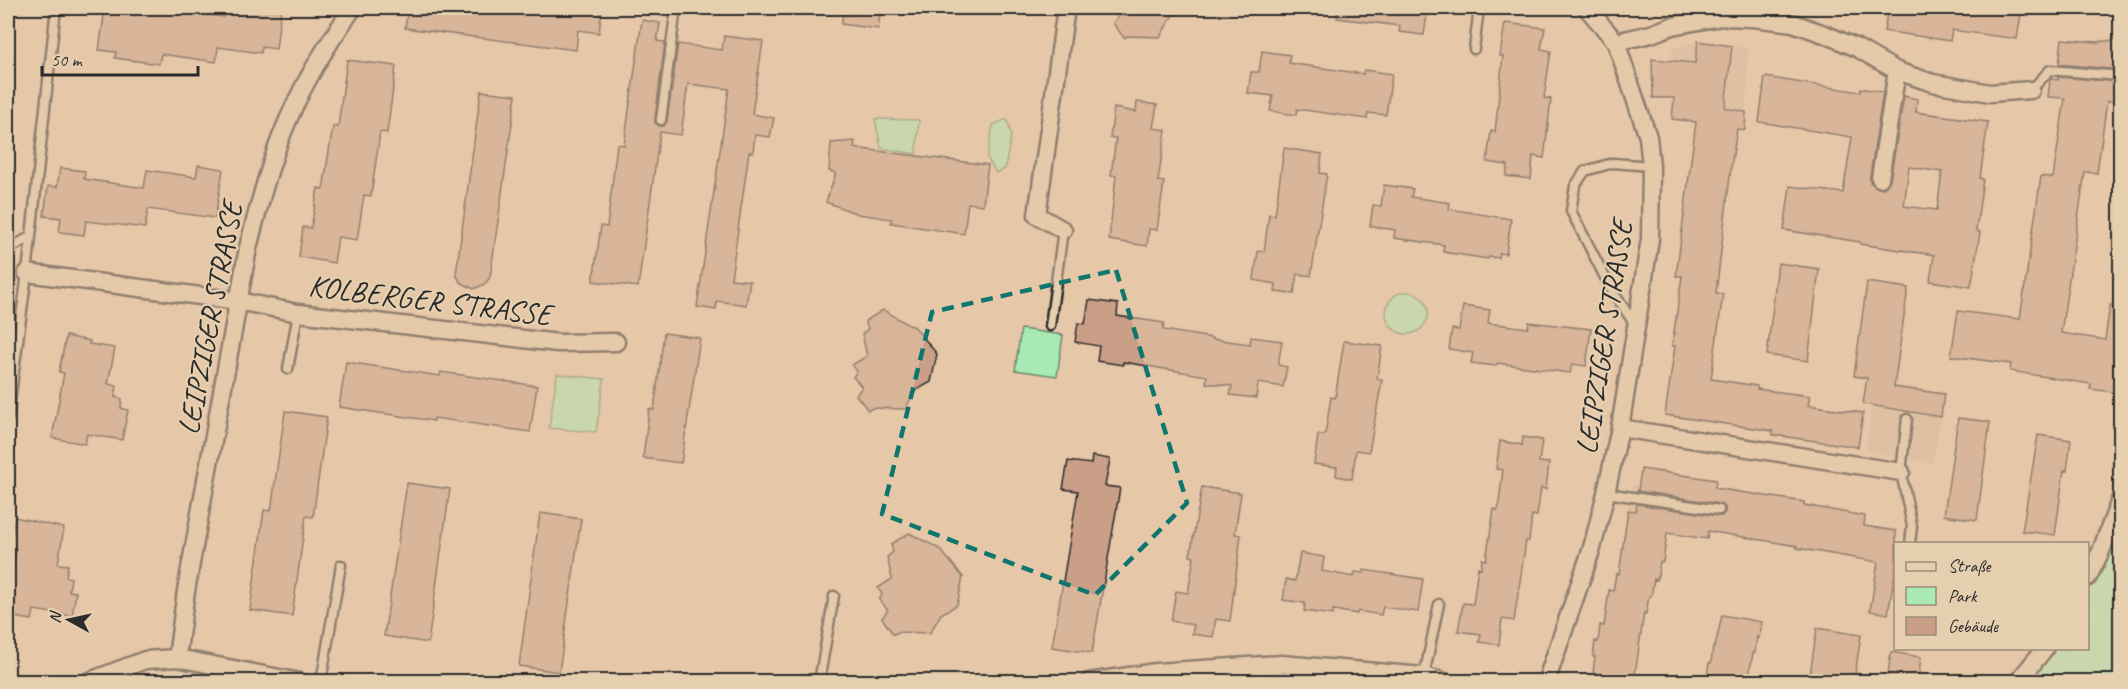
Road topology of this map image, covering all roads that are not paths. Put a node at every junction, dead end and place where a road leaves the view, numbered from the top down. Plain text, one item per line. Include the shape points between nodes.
1 (56, 8) edge
2 (352, 8) edge
3 (676, 8) edge
4 (1066, 8) edge
5 (1479, 8) edge
6 (1587, 8) edge
7 (1616, 42) junction
8 (1474, 49) dead end
9 (1897, 71) junction
10 (2121, 76) edge
11 (2031, 90) joint
12 (661, 120) dead end
13 (1651, 166) junction
14 (1880, 178) dead end
15 (1063, 230) joint
16 (31, 236) junction
17 (8, 250) edge
18 (27, 273) junction
19 (238, 302) junction
20 (298, 313) junction
21 (1050, 326) dead end
22 (1636, 326) junction
23 (616, 342) dead end
24 (288, 369) dead end
25 (8, 417) edge
26 (1907, 419) dead end
27 (1620, 428) junction
28 (1901, 472) junction
29 (1606, 492) junction
30 (2121, 500) edge
31 (1719, 510) dead end
32 (1910, 542) edge
33 (341, 566) dead end
34 (2089, 576) edge
35 (834, 596) dead end
36 (1439, 604) dead end
37 (2043, 650) edge
38 (177, 658) junction
39 (1424, 676) junction
40 (87, 681) edge
41 (300, 681) edge
42 (321, 681) edge
43 (819, 681) edge
44 (1089, 681) edge
45 (1445, 681) edge
46 (1546, 681) edge
47 (2018, 681) edge

1 - 16 lane
2 - 19 street, LEIPZIGER STRASSE via 328,43 287,120 257,211
3 - 12 lane
4 - 15 street via 1036,214
5 - 8 lane
6 - 7 street, LEIPZIGER STRASSE
7 - 9 street via 1721,16 1753,18 1793,23 1827,35
7 - 13 street, LEIPZIGER STRASSE via 1648,137
9 - 11 street via 1933,83 1990,93
9 - 14 street
10 - 11 lane via 2050,70
13 - 22 street, LEIPZIGER STRASSE via 1650,239
13 - 22 lane via 1613,163 1585,171 1575,186 1571,211 1611,289
15 - 21 lane
16 - 17 lane
16 - 18 lane
18 - 19 street, KOLBERGER STRASSE
18 - 25 lane
19 - 20 street, KOLBERGER STRASSE
19 - 38 street, LEIPZIGER STRASSE
20 - 23 street, KOLBERGER STRASSE via 558,343
20 - 24 lane
22 - 27 street, LEIPZIGER STRASSE
26 - 28 lane
27 - 28 street
27 - 29 street, LEIPZIGER STRASSE
28 - 32 lane via 1912,526
29 - 31 lane
29 - 46 street, LEIPZIGER STRASSE via 1592,548
30 - 34 street
33 - 42 lane
35 - 43 lane
36 - 39 lane
37 - 47 street
38 - 40 street via 145,660
38 - 41 street
39 - 44 street via 1281,664 1156,672
39 - 45 street

